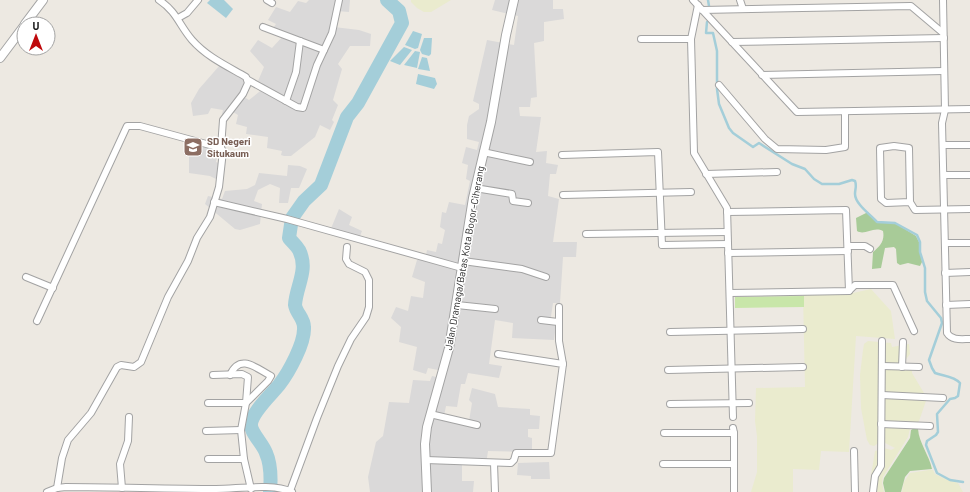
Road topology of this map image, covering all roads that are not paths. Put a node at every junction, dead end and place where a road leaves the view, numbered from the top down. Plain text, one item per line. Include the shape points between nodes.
1 (43, 0) edge
2 (159, 0) edge
3 (198, 0) edge
4 (339, 0) edge
5 (514, 0) edge
6 (740, 0) edge
7 (943, 0) edge
8 (867, 3) edge
9 (698, 5) edge
10 (743, 9) junction
11 (31, 16) edge
12 (178, 18) junction
13 (263, 27) dead end
14 (943, 35) junction
15 (16, 37) edge
16 (641, 39) dead end
17 (691, 39) junction
18 (300, 41) junction
19 (732, 42) junction
20 (324, 50) junction
21 (0, 58) edge
22 (944, 71) junction
23 (762, 75) junction
24 (248, 80) junction
25 (719, 86) dead end
26 (286, 101) junction
27 (970, 109) edge
28 (946, 110) junction
29 (845, 112) junction
30 (943, 145) junction
31 (970, 145) edge
32 (221, 148) junction
33 (484, 152) junction
34 (562, 155) dead end
35 (530, 162) dead end
36 (777, 172) dead end
37 (706, 174) junction
38 (944, 175) junction
39 (970, 175) edge
40 (475, 188) junction
41 (691, 192) dead end
42 (660, 193) junction
43 (563, 195) dead end
44 (214, 202) junction
45 (910, 202) junction
46 (528, 203) dead end
47 (970, 209) edge
48 (944, 210) junction
49 (727, 212) junction
50 (727, 232) junction
51 (661, 233) junction
52 (704, 233) junction
53 (586, 234) dead end
54 (945, 243) junction
55 (970, 243) edge
56 (728, 244) junction
57 (704, 245) junction
58 (347, 248) dead end
59 (848, 248) junction
60 (870, 249) dead end
61 (728, 253) junction
62 (463, 264) junction
63 (970, 272) edge
64 (945, 273) junction
65 (26, 277) dead end
66 (546, 277) dead end
67 (848, 280) junction
68 (855, 285) junction
69 (53, 288) junction
70 (849, 291) junction
71 (730, 293) junction
72 (970, 304) edge
73 (457, 305) junction
74 (946, 305) junction
75 (559, 307) dead end
76 (495, 309) dead end
77 (541, 320) dead end
78 (37, 321) dead end
79 (558, 322) junction
80 (803, 329) dead end
81 (731, 330) junction
82 (914, 331) dead end
83 (670, 332) dead end
84 (970, 339) edge
85 (882, 341) dead end
86 (903, 342) dead end
87 (498, 354) dead end
88 (248, 363) junction
89 (563, 364) junction
90 (882, 366) junction
91 (803, 367) dead end
92 (902, 367) junction
93 (919, 367) dead end
94 (732, 368) junction
95 (668, 370) dead end
96 (213, 375) dead end
97 (230, 375) junction
98 (246, 375) junction
99 (882, 395) junction
100 (943, 398) dead end
101 (208, 403) dead end
102 (246, 403) junction
103 (733, 403) junction
104 (749, 403) dead end
105 (670, 404) dead end
106 (430, 414) junction
107 (129, 417) dead end
108 (733, 417) dead end
109 (881, 424) junction
110 (477, 425) dead end
111 (930, 426) dead end
112 (241, 430) junction
113 (206, 431) dead end
114 (664, 433) dead end
115 (854, 451) dead end
116 (208, 459) dead end
117 (244, 459) junction
118 (426, 460) junction
119 (494, 463) junction
120 (663, 464) dead end
121 (734, 464) junction
122 (57, 488) junction
123 (122, 488) junction
124 (254, 489) junction
125 (734, 490) edge
126 (47, 492) edge
127 (291, 492) edge
128 (428, 492) edge
129 (495, 492) edge
130 (855, 492) edge
131 (873, 492) edge

1 - 11 street
2 - 12 street via 172,9
3 - 12 street via 187,13
4 - 20 street via 332,33
5 - 33 street, Jalan Dramaga/Batas Kota Bogor–Ciherang
6 - 10 street
7 - 14 street
8 - 10 street
8 - 14 street via 911,6
9 - 10 street
9 - 17 street
9 - 19 street
12 - 24 street via 184,30 198,46
13 - 18 street
14 - 19 street
14 - 22 street
15 - 21 street
16 - 17 street
17 - 37 street via 694,153
18 - 20 street
18 - 26 street via 296,72
19 - 23 street
20 - 26 street via 303,108 297,108
22 - 23 street
22 - 28 street
23 - 29 street via 797,112
24 - 26 street
24 - 32 street via 243,94 223,120
25 - 29 street via 777,149 842,149 846,144
27 - 28 street
28 - 29 street
28 - 30 street via 942,123
30 - 31 street
30 - 38 street
32 - 44 street via 221,180
32 - 69 street via 140,126 127,126
33 - 35 street
33 - 40 street, Jalan Dramaga/Batas Kota Bogor–Ciherang
34 - 42 street via 658,152
36 - 37 street
37 - 49 street
38 - 39 street
38 - 48 street
40 - 46 street via 512,194 513,201
40 - 62 street, Jalan Dramaga/Batas Kota Bogor–Ciherang
41 - 42 street
42 - 43 street
42 - 51 street
44 - 62 street
44 - 122 street via 210,217 197,238 143,358 137,366 121,365 115,370 94,408 68,440
45 - 45 street via 909,148 880,148 880,199 886,203
45 - 48 street via 916,210
47 - 48 street
48 - 54 street
49 - 50 street
49 - 59 street via 846,210
50 - 52 street
50 - 56 street
51 - 52 street
51 - 53 street
51 - 57 street via 662,245
52 - 57 street
54 - 55 street
54 - 64 street
56 - 57 street
56 - 61 street
58 - 127 street via 346,259 349,264 365,272 369,280 369,307 338,366
59 - 60 street via 865,246
59 - 61 street
59 - 67 street
61 - 71 street
62 - 66 street via 522,269
62 - 73 street, Jalan Dramaga/Batas Kota Bogor–Ciherang
63 - 64 street
64 - 74 street
65 - 69 street
67 - 68 street
67 - 70 street
68 - 70 street
68 - 82 street via 893,285
69 - 78 street
70 - 71 street
71 - 81 street
72 - 74 street
73 - 76 street
73 - 106 street, Jalan Dramaga/Batas Kota Bogor–Ciherang via 449,348
74 - 84 street via 949,336 954,339
75 - 79 street
77 - 79 street
79 - 89 street
80 - 81 street
81 - 83 street
81 - 94 street
85 - 90 street
86 - 92 street
87 - 89 street
88 - 97 street via 241,363
88 - 98 street
88 - 102 street via 271,376
89 - 119 street via 551,453 516,452 511,463
90 - 92 street
90 - 99 street
91 - 94 street
92 - 93 street
94 - 95 street
94 - 103 street
96 - 97 street
97 - 98 street
98 - 102 street
99 - 100 street
99 - 109 street
101 - 102 street
102 - 112 street
103 - 104 street
103 - 105 street
103 - 108 street
106 - 110 street
106 - 118 street, Jalan Dramaga/Batas Kota Bogor–Ciherang
107 - 123 street via 128,441 120,464
109 - 111 street
109 - 131 street via 881,466 875,476
112 - 113 street
112 - 117 street
114 - 121 street via 733,430
115 - 130 street
116 - 117 street
117 - 124 street
118 - 119 street
118 - 128 street, Jalan Dramaga/Batas Kota Bogor–Ciherang
119 - 129 street
120 - 121 street
121 - 125 street
122 - 123 street
122 - 126 street
123 - 124 street
124 - 127 street via 272,488

